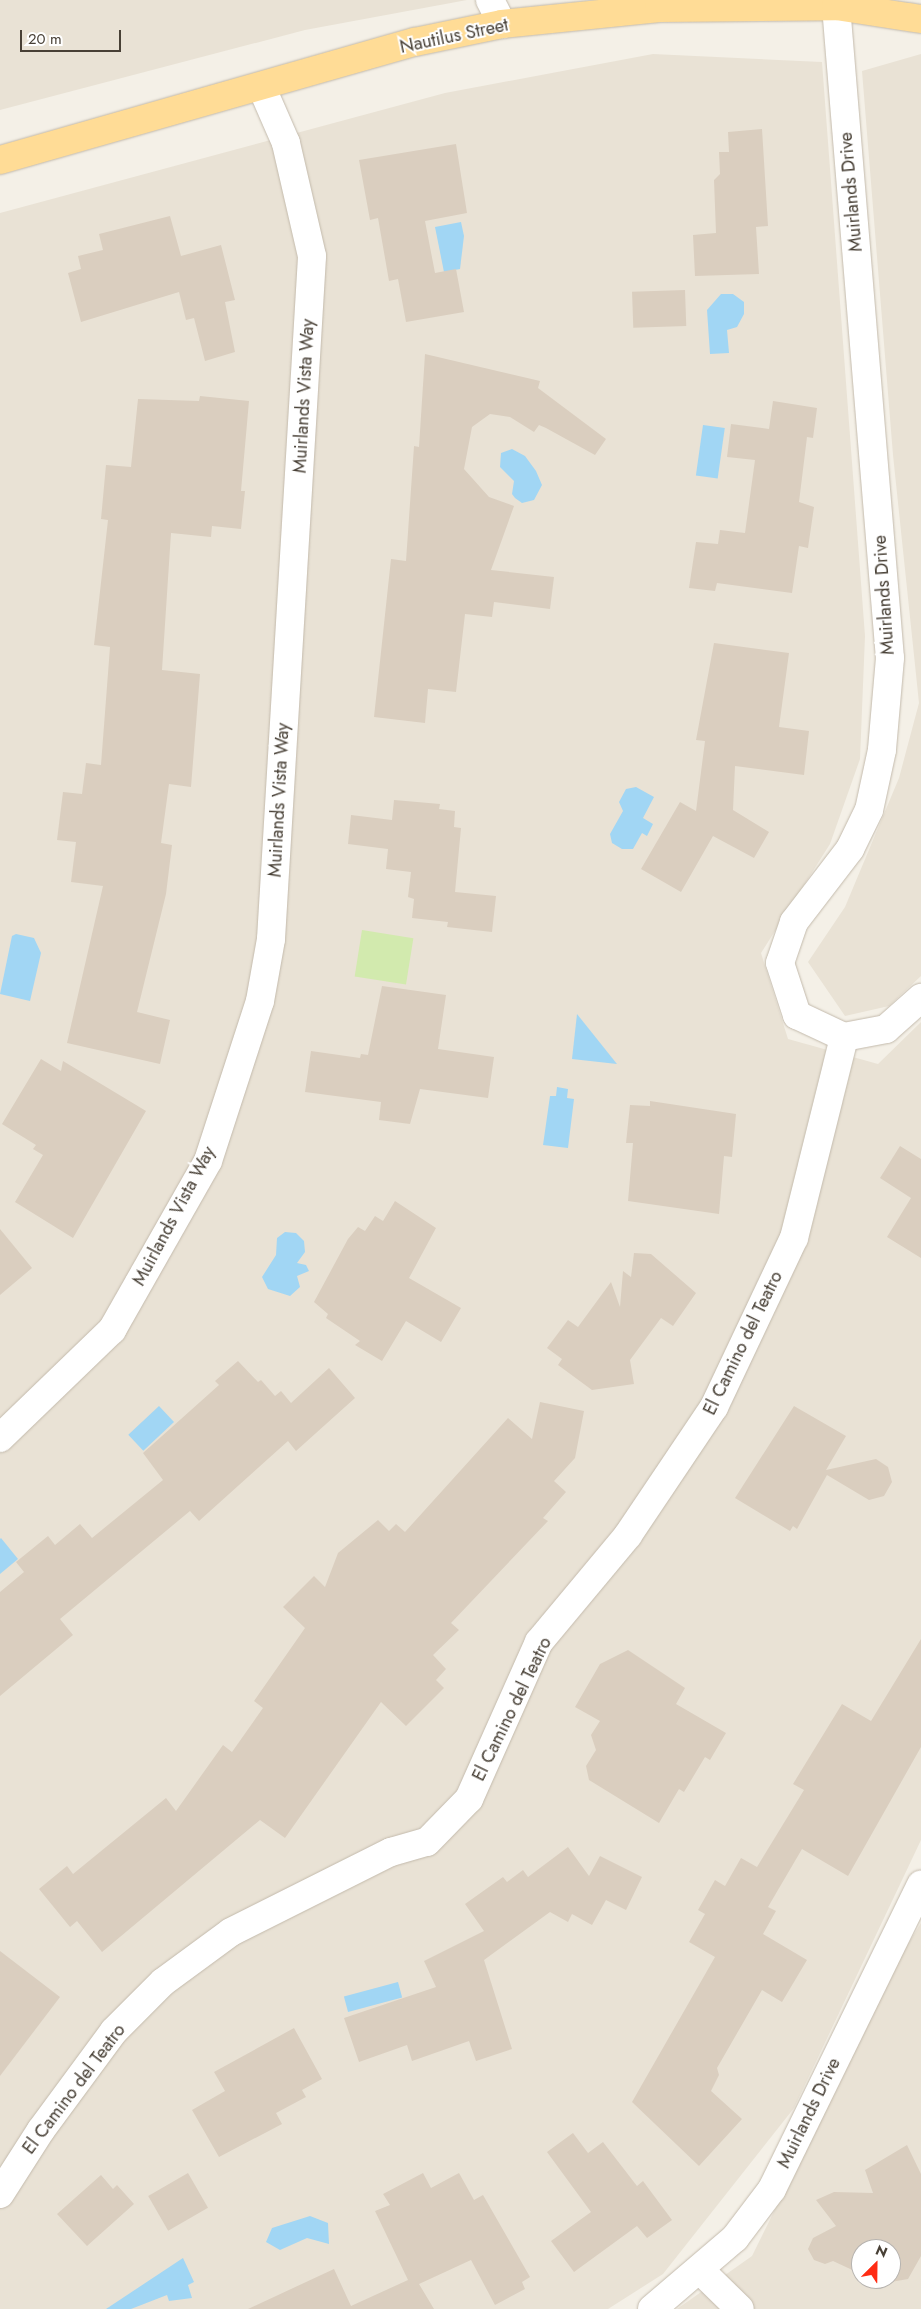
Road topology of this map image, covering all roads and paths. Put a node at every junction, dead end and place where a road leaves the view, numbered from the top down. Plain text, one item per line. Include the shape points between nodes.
1 (490, 0) edge
2 (836, 6) junction
3 (921, 19) edge
4 (502, 24) junction
5 (262, 88) junction
6 (0, 160) edge
7 (921, 998) edge
8 (844, 1037) junction
9 (0, 1438) edge
10 (921, 1885) edge
11 (0, 2194) edge
12 (700, 2271) junction
13 (652, 2309) edge
14 (740, 2309) edge

1 - 4 street
2 - 3 main road, Nautilus Street
2 - 4 main road, Nautilus Street via 659,8
2 - 8 street, Muirlands Drive via 890,658 882,750 869,810 850,848 794,922 780,963 797,1015
4 - 5 main road, Nautilus Street via 415,42
5 - 6 main road, Nautilus Street
5 - 9 street, Muirlands Vista Way via 286,143 312,256 271,939 260,1001 208,1161 112,1330
7 - 8 street via 886,1029
8 - 11 street, El Camino del Teatro via 794,1238 714,1407 628,1535 539,1642 469,1799 427,1842 391,1852 231,1932 163,1982 114,2031 41,2130
10 - 12 street, Muirlands Drive via 772,2189 735,2238
12 - 13 street, Muirlands Drive
12 - 14 street

